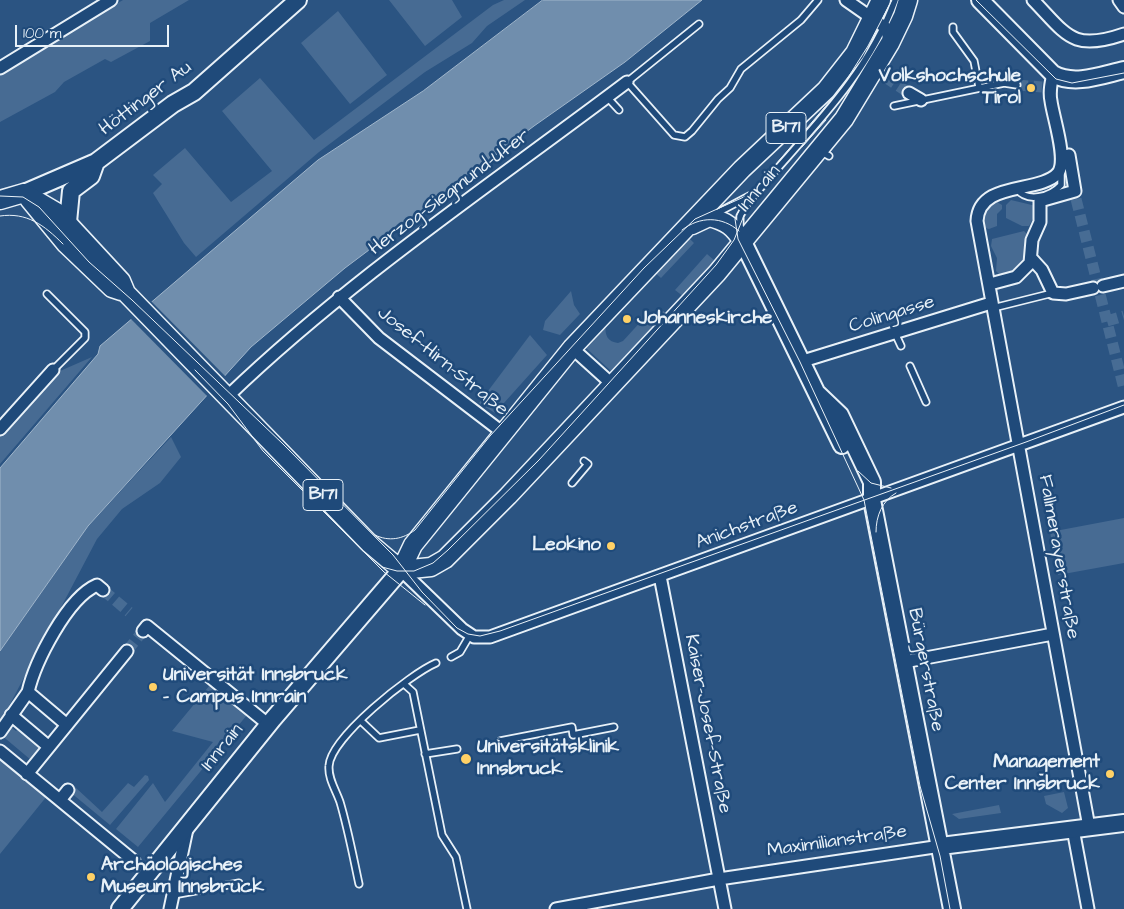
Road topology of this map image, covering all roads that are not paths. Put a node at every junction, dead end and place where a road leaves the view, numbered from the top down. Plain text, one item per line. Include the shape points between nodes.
1 (111, 0) edge
2 (298, 0) edge
3 (818, 0) edge
4 (846, 0) edge
5 (881, 0) edge
6 (895, 0) edge
7 (908, 0) edge
8 (980, 0) edge
9 (1032, 0) edge
10 (1119, 0) edge
11 (1124, 7) edge
12 (878, 23) junction
13 (699, 24) dead end
14 (953, 27) dead end
15 (1124, 34) edge
16 (890, 43) junction
17 (0, 68) edge
18 (1124, 70) edge
19 (1053, 74) junction
20 (627, 82) junction
21 (1017, 85) tunnel mouth
22 (979, 88) junction
23 (909, 93) tunnel mouth
24 (607, 96) junction
25 (921, 100) junction
26 (894, 106) dead end
27 (619, 110) dead end
28 (1069, 154) dead end
29 (96, 162) junction
30 (1060, 168) junction
31 (1016, 189) junction
32 (24, 192) junction
33 (757, 192) junction
34 (0, 200) edge
35 (709, 216) junction
36 (68, 222) junction
37 (687, 228) junction
38 (743, 242) junction
39 (1032, 259) junction
40 (1124, 281) edge
41 (994, 293) junction
42 (1053, 293) junction
43 (47, 294) dead end
44 (340, 298) junction
45 (132, 300) junction
46 (895, 332) junction
47 (901, 346) dead end
48 (572, 348) junction
49 (802, 361) junction
50 (910, 366) dead end
51 (52, 370) joint
52 (613, 385) junction
53 (225, 394) junction
54 (926, 402) dead end
55 (1124, 407) edge
56 (0, 428) edge
57 (502, 432) junction
58 (1020, 446) junction
59 (584, 460) dead end
60 (572, 483) dead end
61 (872, 500) junction
62 (401, 570) junction
63 (660, 576) junction
64 (103, 590) dead end
65 (143, 631) dead end
66 (1053, 634) junction
67 (470, 635) junction
68 (127, 651) tunnel mouth
69 (451, 657) dead end
70 (904, 662) junction
71 (436, 663) dead end
72 (404, 684) junction
73 (28, 692) junction
74 (11, 715) junction
75 (361, 721) junction
76 (67, 725) junction
77 (269, 725) junction
78 (614, 727) dead end
79 (420, 730) junction
80 (0, 732) edge
81 (500, 740) dead end
82 (49, 746) junction
83 (457, 748) dead end
84 (0, 751) edge
85 (425, 754) junction
86 (27, 774) junction
87 (68, 790) dead end
88 (60, 800) junction
89 (1124, 823) edge
90 (188, 825) junction
91 (1081, 828) junction
92 (941, 846) junction
93 (134, 861) dead end
94 (719, 879) junction
95 (239, 882) dead end
96 (359, 884) dead end
97 (173, 895) junction
98 (120, 909) edge
99 (170, 909) edge
100 (467, 909) edge
101 (556, 909) edge
102 (725, 909) edge
103 (952, 909) edge
104 (1088, 909) edge

1 - 17 street
2 - 29 street, Höttinger Au via 194,92
3 - 20 lane via 801,20 741,70 730,88 685,137 674,135
4 - 12 street
5 - 12 main road, Innrain / B171
6 - 12 lane
7 - 16 main road, Innrain / B171
8 - 19 street
9 - 15 street via 1072,39 1090,42
10 - 11 street
12 - 16 street via 888,31
12 - 33 lane via 861,66 834,104
12 - 37 main road, Innrain / B171 via 826,90 742,169
13 - 20 lane, Herzog-Siegmund-Ufer
14 - 22 lane via 953,32 974,61
16 - 38 main road, Innrain / B171 via 852,113 824,154
18 - 19 street via 1074,80
19 - 30 street via 1050,100 1061,156
20 - 24 street, Herzog-Siegmund-Ufer
21 - 22 lane via 1004,83
22 - 25 lane
23 - 25 street
24 - 27 lane
24 - 44 street, Herzog-Siegmund-Ufer
25 - 26 lane
28 - 39 street via 1075,195 1040,201 1040,222 1032,240
29 - 32 street, Höttinger Au
29 - 36 street via 91,176 71,191
30 - 31 street, Fallmerayerstraße via 1052,178
30 - 31 lane via 1061,185 1056,190 1029,198
31 - 41 street, Fallmerayerstraße via 992,197 978,214
32 - 34 main road, Höttinger Au
32 - 36 main road, B171 via 52,208
32 - 45 main road, B171 via 66,244 112,288
33 - 35 lane
33 - 38 lane via 740,216
35 - 37 main road
35 - 38 main road via 724,220 735,228
36 - 45 main road, B171 via 121,281
37 - 48 main road, Innrain / B171
38 - 49 street, Bürgerstraße
38 - 52 main road, Innrain / B171
39 - 41 street, Colingasse via 1020,275
39 - 42 street via 1042,270
40 - 42 street via 1066,294
41 - 42 lane
41 - 46 street, Colingasse
41 - 58 street, Fallmerayerstraße
43 - 51 lane via 85,332 85,338
44 - 53 street, Herzog-Siegmund-Ufer
44 - 57 street, Josef-Hirn-Straße via 379,338
45 - 53 main road, B171
46 - 47 lane
46 - 49 street, Colingasse
48 - 52 street
48 - 57 main road, Innrain / B171
49 - 61 street, Bürgerstraße via 861,486
50 - 54 lane
51 - 56 street
52 - 62 main road, Innrain / B171 via 563,441 445,559 431,567
53 - 62 main road, B171 via 369,542
55 - 58 street, Anichstraße
57 - 62 main road, Innrain / B171 via 416,542
58 - 61 street, Anichstraße
58 - 66 street, Fallmerayerstraße
59 - 60 lane via 588,464
61 - 63 street, Anichstraße
61 - 70 street, Bürgerstraße
62 - 67 street
62 - 77 street, Innrain
63 - 67 street, Anichstraße via 495,636 480,638
63 - 94 street, Kaiser-Josef-Straße
64 - 73 street via 97,585 88,589 51,634
65 - 77 street via 146,626
66 - 70 street
66 - 91 street, Fallmerayerstraße
67 - 69 lane via 460,652
68 - 76 street
70 - 92 street, Bürgerstraße
71 - 72 lane via 421,669
72 - 75 lane
72 - 79 lane via 413,692
73 - 74 street
73 - 76 street
74 - 80 street
74 - 82 street
75 - 79 lane via 379,738
75 - 96 lane via 333,752 328,769 351,844
76 - 82 street
77 - 90 street, Innrain
78 - 81 lane via 573,735 572,727
79 - 85 lane
82 - 86 street
83 - 85 lane
84 - 86 street
85 - 100 lane via 442,835 456,857
86 - 88 street
87 - 88 street
88 - 93 street
89 - 91 street, Maximilianstraße
90 - 97 street
90 - 98 street, Innrain
91 - 92 street, Maximilianstraße
91 - 104 street, Fallmerayerstraße
92 - 94 street, Maximilianstraße
92 - 103 street, Bürgerstraße
94 - 101 street, Maximilianstraße
94 - 102 street, Kaiser-Josef-Straße
95 - 97 lane
97 - 99 street

